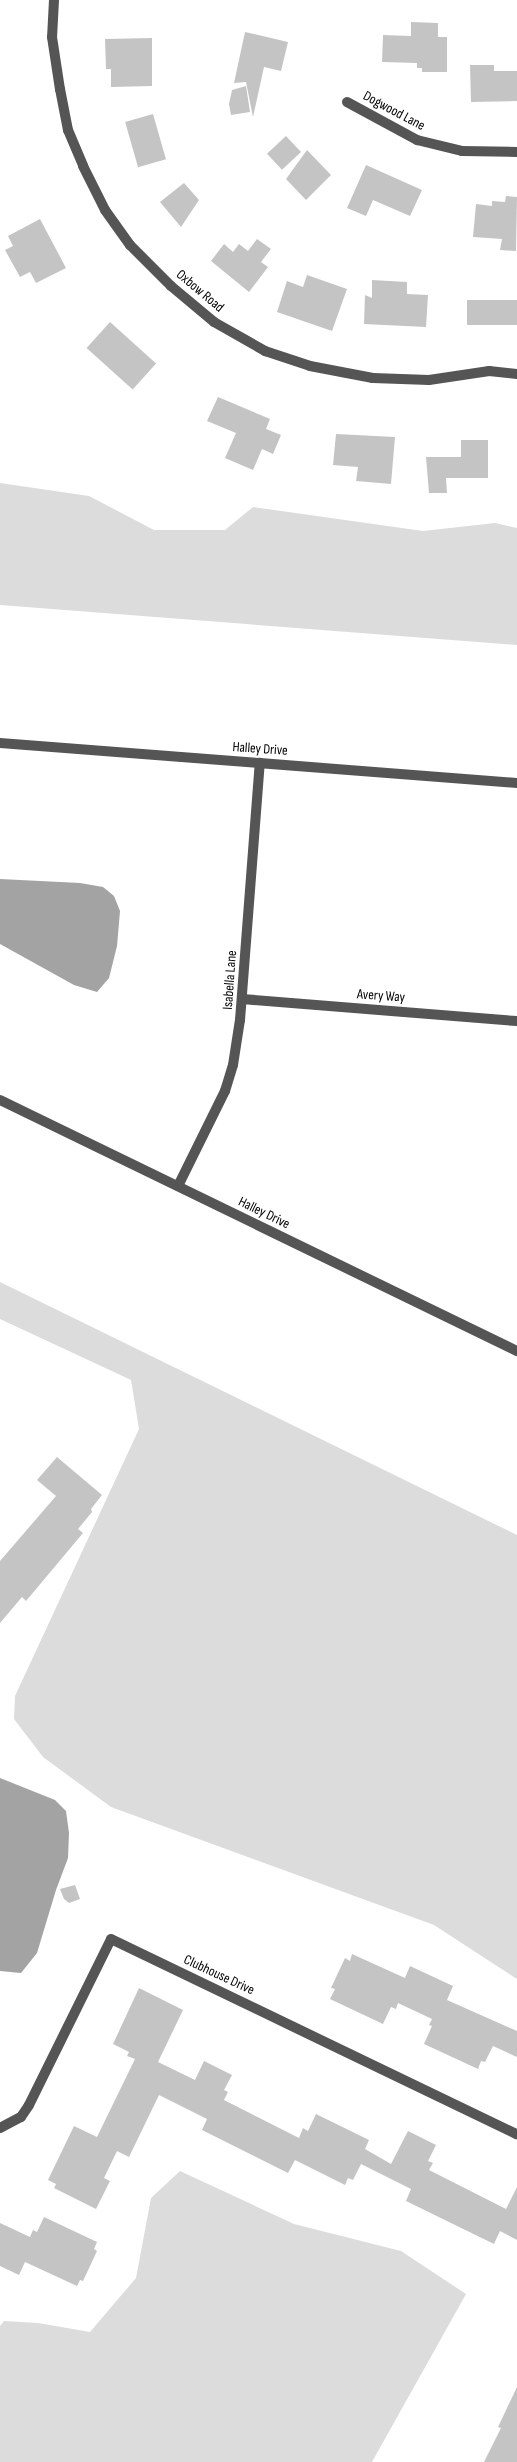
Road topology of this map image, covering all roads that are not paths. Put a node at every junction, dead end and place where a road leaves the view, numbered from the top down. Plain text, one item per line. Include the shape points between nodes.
1 (54, 0) edge
2 (347, 102) dead end
3 (517, 152) edge
4 (517, 374) edge
5 (0, 743) edge
6 (260, 763) junction
7 (517, 783) edge
8 (242, 999) junction
9 (517, 1021) edge
10 (0, 1100) edge
11 (178, 1186) junction
12 (517, 1350) edge
13 (0, 2128) edge
14 (517, 2134) edge

1 - 4 street, Oxbow Road via 52,37 60,89 68,130 83,166 105,210 130,245 171,286 214,322 264,351 310,366 373,378 428,380 489,371
2 - 3 street, Dogwood Lane via 418,140 462,151
5 - 6 street, Halley Drive
6 - 7 street, Halley Drive
6 - 8 street, Isabella Lane
8 - 9 street, Avery Way
8 - 11 street, Isabella Lane via 238,1042 225,1090
10 - 11 street, Halley Drive
11 - 12 street, Halley Drive
13 - 14 street, Clubhouse Drive via 21,2117 29,2105 110,1939

